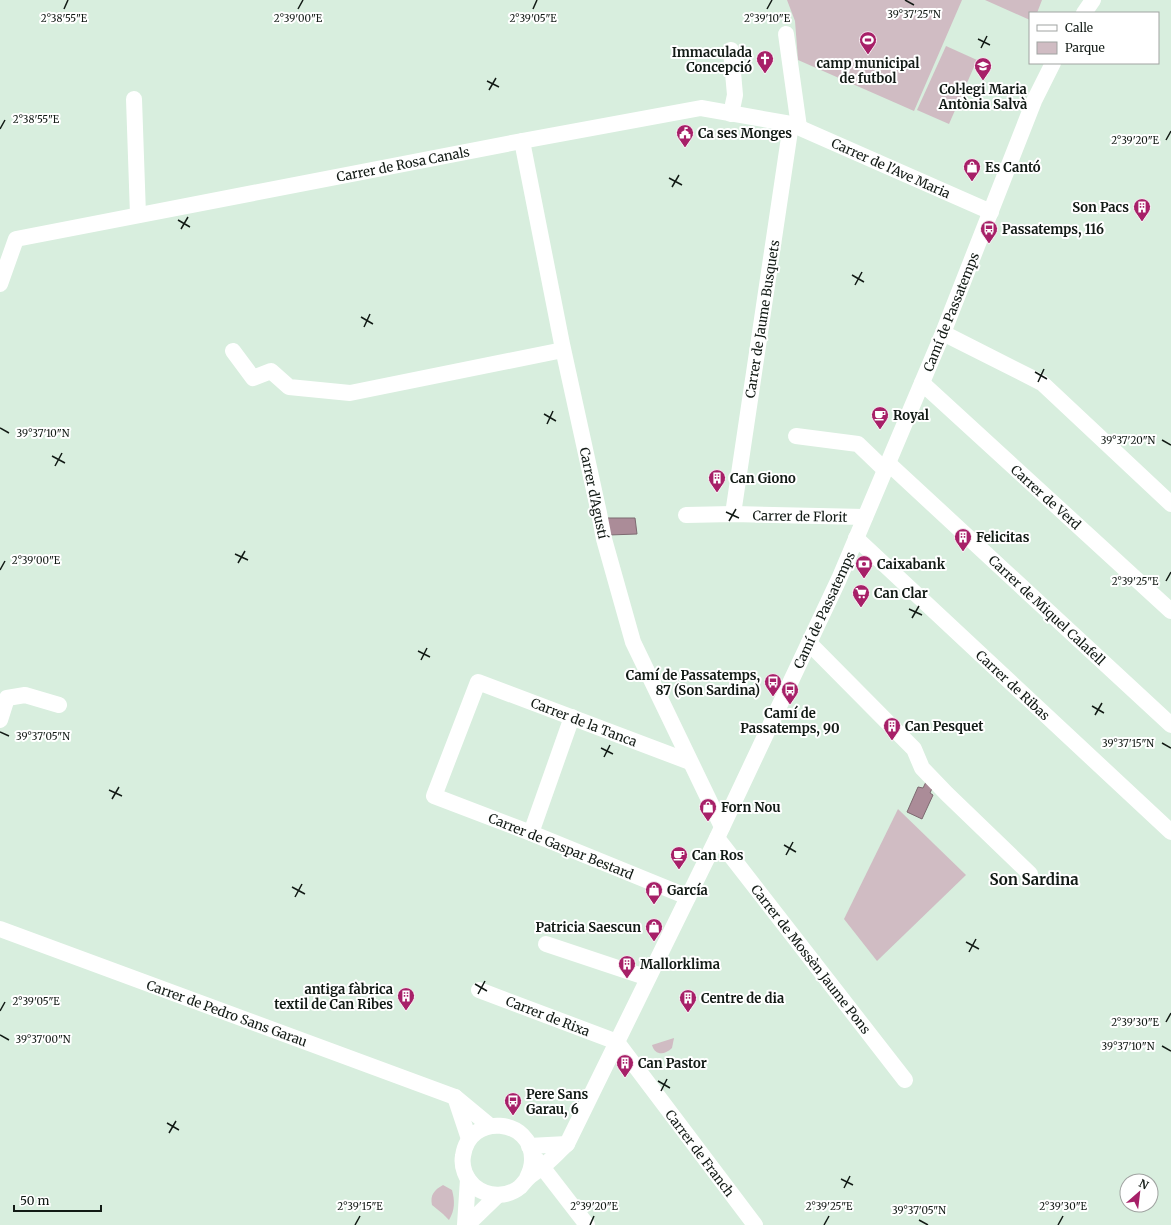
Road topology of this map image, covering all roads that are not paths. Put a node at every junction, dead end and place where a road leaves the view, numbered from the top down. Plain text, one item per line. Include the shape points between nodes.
1 (1094, 0) edge
2 (1085, 12) edge
3 (786, 34) dead end
4 (731, 50) dead end
5 (1052, 64) edge
6 (134, 99) dead end
7 (732, 114) junction
8 (795, 126) junction
9 (522, 140) junction
10 (991, 212) junction
11 (138, 215) junction
12 (0, 284) edge
13 (943, 334) junction
14 (563, 350) junction
15 (233, 351) dead end
16 (922, 383) junction
17 (796, 436) dead end
18 (886, 466) junction
19 (1171, 504) edge
20 (733, 514) junction
21 (686, 515) dead end
22 (865, 517) junction
23 (856, 538) junction
24 (1171, 611) edge
25 (809, 642) junction
26 (59, 705) dead end
27 (572, 717) junction
28 (0, 720) edge
29 (1171, 725) edge
30 (690, 762) junction
31 (434, 796) joint
32 (720, 832) junction
33 (1171, 832) edge
34 (531, 833) junction
35 (1030, 874) dead end
36 (688, 897) junction
37 (0, 929) edge
38 (546, 944) dead end
39 (648, 978) junction
40 (479, 990) dead end
41 (617, 1042) junction
42 (905, 1080) dead end
43 (455, 1097) junction
44 (490, 1126) junction
45 (469, 1139) junction
46 (567, 1144) junction
47 (530, 1149) junction
48 (542, 1167) junction
49 (468, 1178) junction
50 (528, 1178) junction
51 (498, 1195) junction
52 (466, 1225) edge
53 (586, 1225) edge
54 (755, 1225) edge

1 - 2 street
3 - 8 street, Carrer de Jaume Busquets
4 - 7 street via 735,95
5 - 10 street, Camí de Passatemps via 1034,101
6 - 11 street
7 - 8 street, Carrer de Rosa Canals
7 - 9 street, Carrer de Rosa Canals via 701,108
8 - 10 street, Carrer de l'Ave Maria
8 - 20 street, Carrer de Jaume Busquets
9 - 11 street, Carrer de Rosa Canals
9 - 14 street, Carrer d'Agustí
10 - 13 street, Camí de Passatemps
11 - 12 street, Carrer de Rosa Canals via 16,239
13 - 16 street, Camí de Passatemps
13 - 19 street via 1042,383
14 - 15 street via 350,393 289,387 271,371 252,378
14 - 30 street, Carrer d'Agustí via 604,539 633,642
16 - 18 street, Camí de Passatemps
16 - 24 street, Carrer de Verd
17 - 18 street, Carrer de Miquel Calafell via 858,444
18 - 22 street, Camí de Passatemps
18 - 29 street, Carrer de Miquel Calafell
20 - 21 street, Carrer de Florit
20 - 22 street, Carrer de Florit
22 - 23 street, Camí de Passatemps
23 - 25 street, Camí de Passatemps
23 - 33 street, Carrer de Ribas
25 - 32 street, Camí de Passatemps
25 - 35 street via 914,749 922,768
26 - 28 street via 24,695 7,698
27 - 30 street, Carrer de la Tanca
27 - 31 street, Carrer de la Tanca via 478,682
27 - 34 street
30 - 32 street, Carrer d'Agustí
31 - 34 street, Carrer de Gaspar Bestard
32 - 36 street, Camí de Passatemps
32 - 42 street, Carrer de Mossèn Jaume Pons
34 - 36 street, Carrer de Gaspar Bestard
36 - 39 street, Camí de Passatemps
37 - 43 street, Carrer de Pedro Sans Garau
38 - 39 street
39 - 41 street, Camí de Passatemps
40 - 41 street, Carrer de Rixa
41 - 46 street, Camí de Passatemps
41 - 54 street, Carrer de Franch
43 - 44 street, Carrer de Pedro Sans Garau
43 - 45 street
44 - 45 street
44 - 47 street via 502,1125 513,1129 523,1136
45 - 49 street via 462,1158
46 - 47 street
46 - 48 street
47 - 48 street
47 - 50 street via 532,1167
48 - 50 street
48 - 53 street
49 - 51 street via 481,1191
49 - 52 street
50 - 51 street via 515,1190
51 - 52 street

